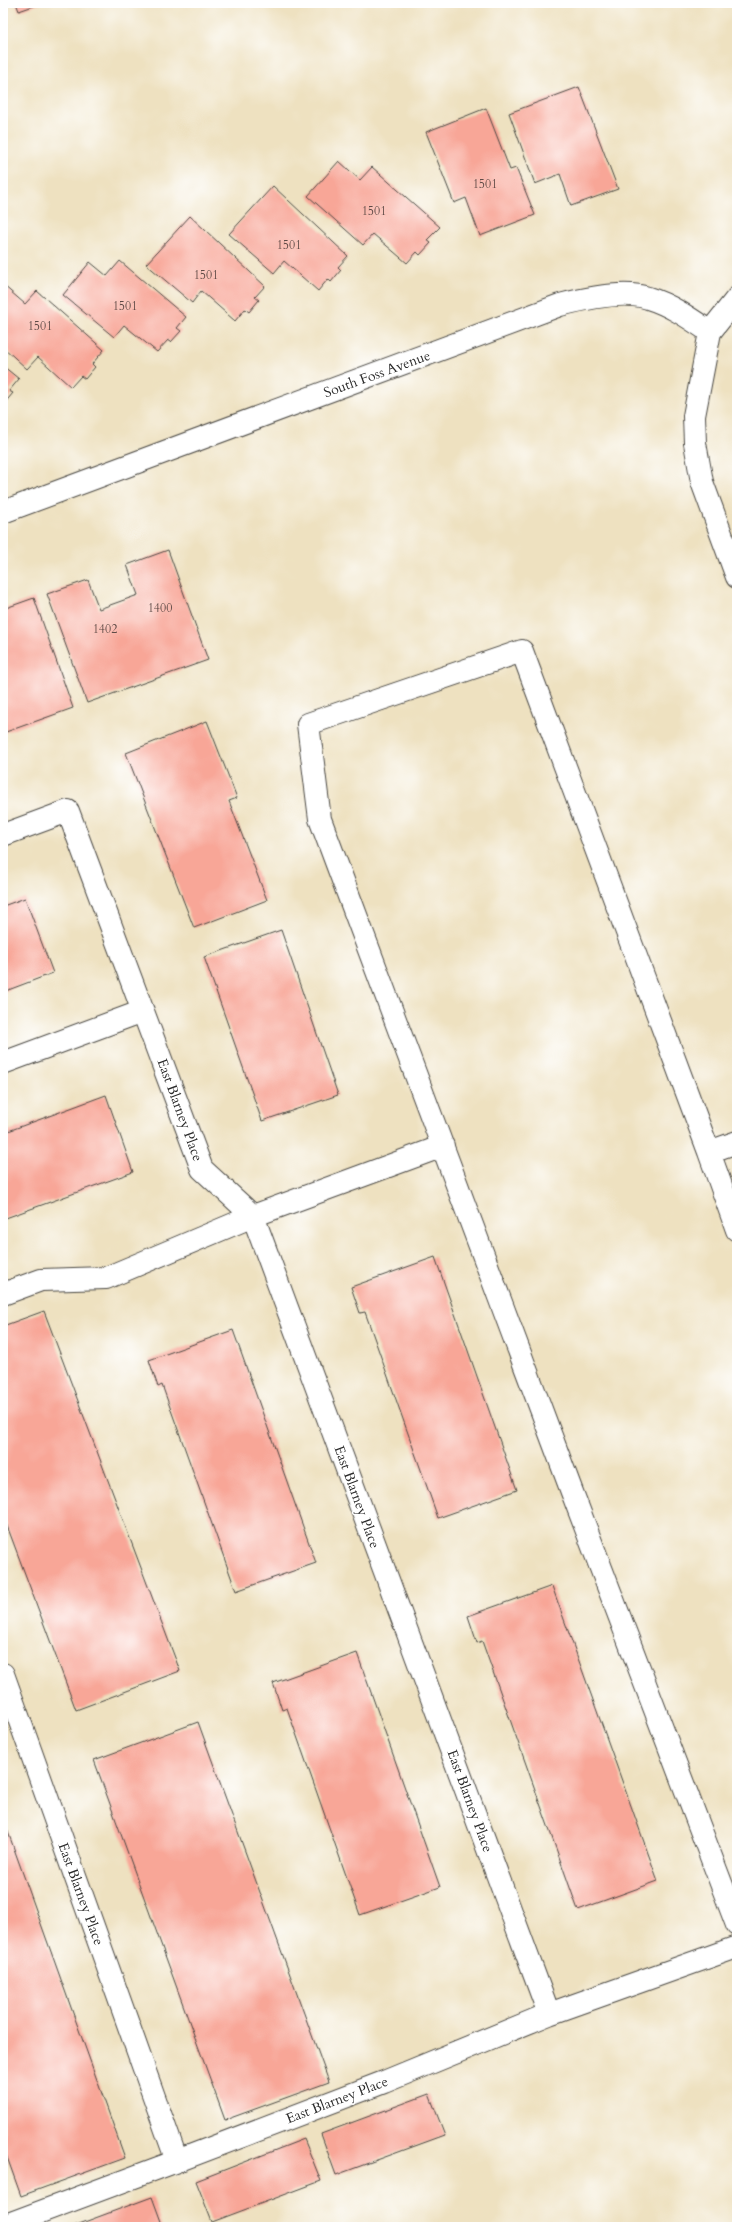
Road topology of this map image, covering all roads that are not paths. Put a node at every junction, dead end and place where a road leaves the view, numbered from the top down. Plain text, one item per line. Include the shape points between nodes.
1 (737, 298) edge
2 (710, 332) junction
3 (3, 512) edge
4 (737, 577) edge
5 (3, 835) edge
6 (143, 1011) junction
7 (3, 1062) edge
8 (737, 1142) edge
9 (443, 1146) junction
10 (709, 1152) junction
11 (253, 1216) junction
12 (737, 1230) edge
13 (3, 1294) edge
14 (3, 1674) edge
15 (737, 1925) edge
16 (737, 1947) edge
17 (549, 2014) junction
18 (177, 2161) junction
19 (3, 2226) edge

1 - 2 street
2 - 3 street, South Foss Avenue via 679,312 647,297 583,299 560,305
2 - 4 street via 694,416 695,443 702,482
5 - 6 street, East Blarney Place via 68,811
6 - 7 street
6 - 11 street, East Blarney Place via 202,1170
8 - 10 street
9 - 10 street via 320,819 308,724 522,651
9 - 11 street
9 - 15 street
10 - 12 street
11 - 13 street via 106,1278 41,1280
11 - 17 street, East Blarney Place
14 - 18 street, East Blarney Place
16 - 17 street
17 - 18 street, East Blarney Place via 384,2082
18 - 19 street

